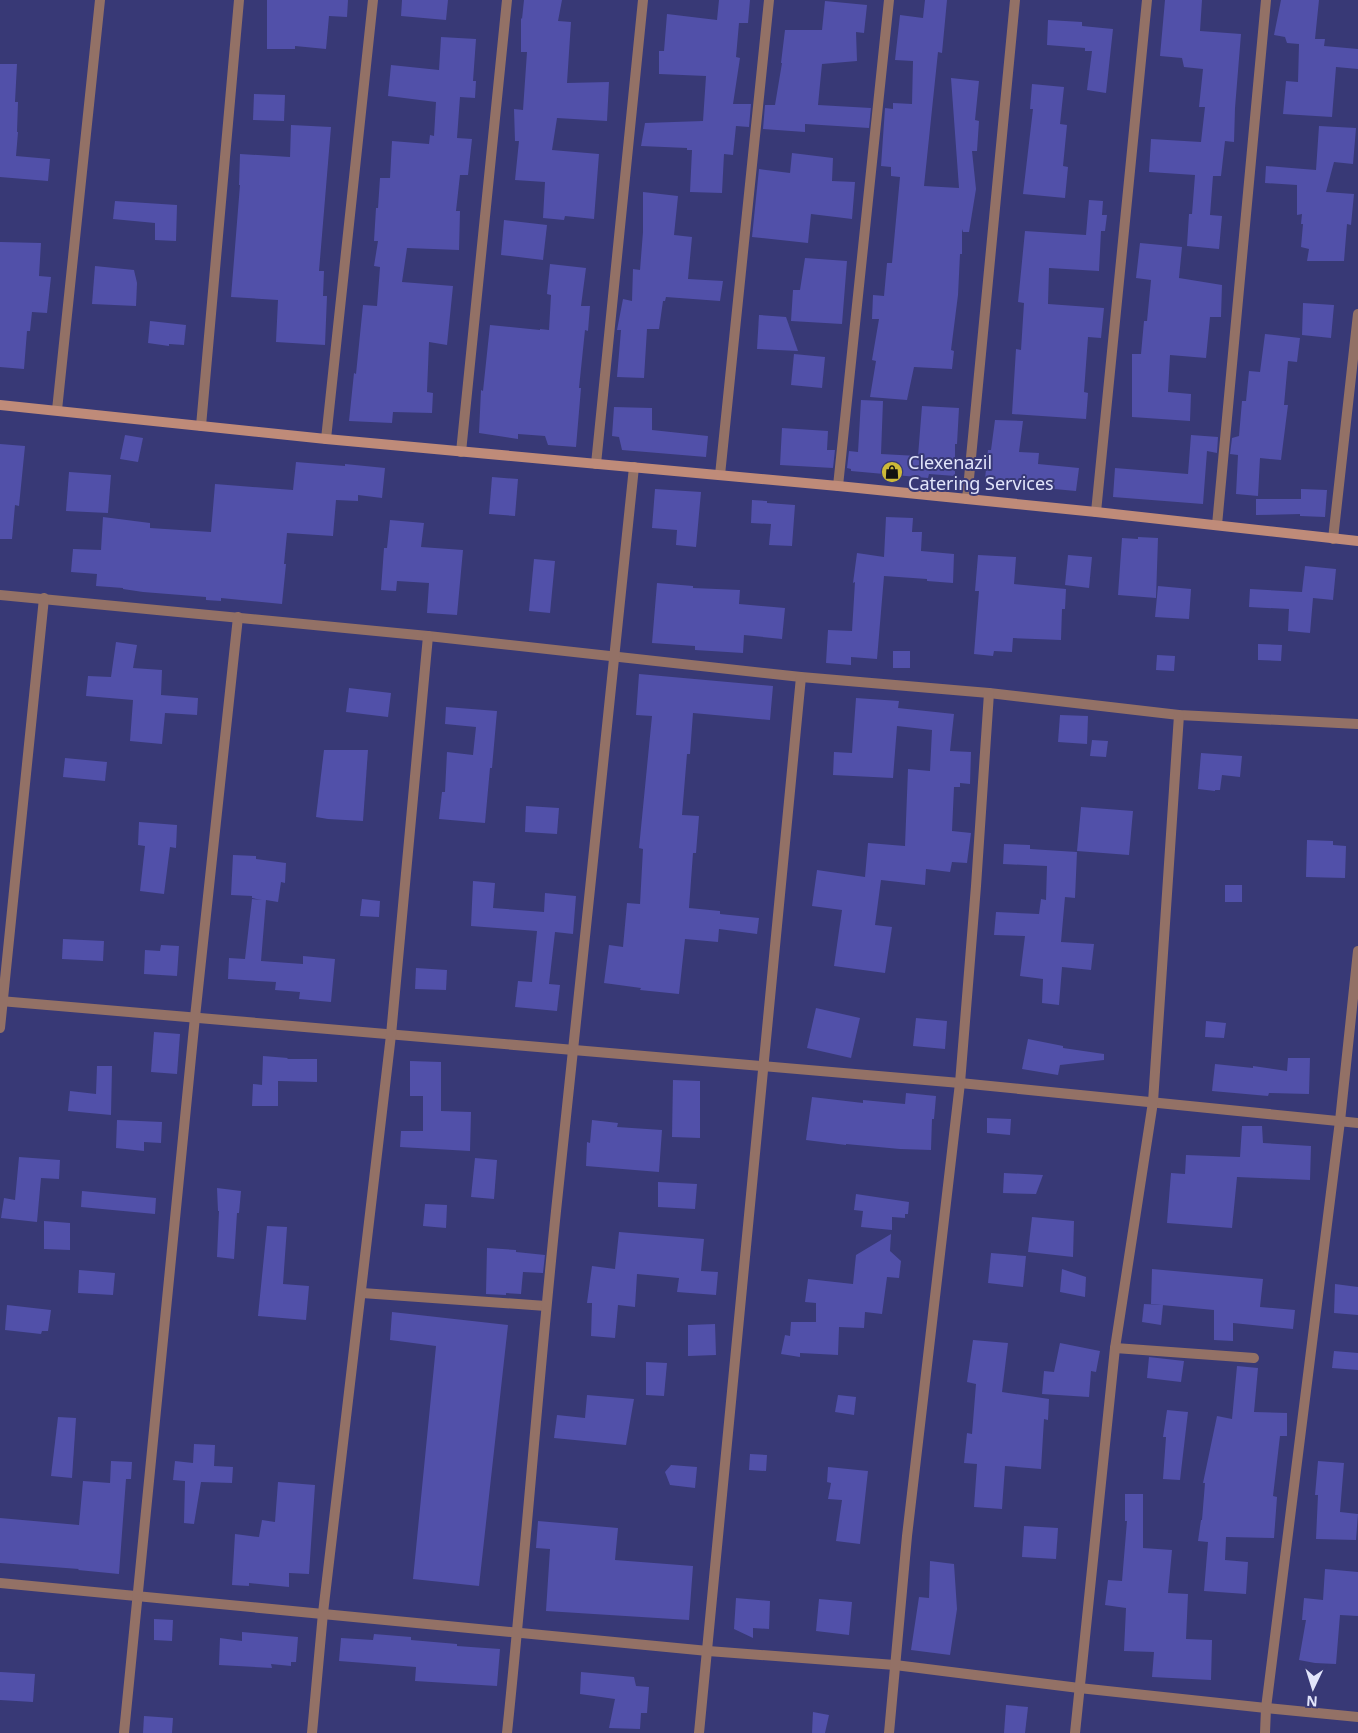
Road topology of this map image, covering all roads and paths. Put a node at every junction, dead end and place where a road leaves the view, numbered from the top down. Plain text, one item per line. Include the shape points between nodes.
1 (100, 0) edge
2 (239, 0) edge
3 (373, 0) edge
4 (507, 0) edge
5 (643, 0) edge
6 (769, 0) edge
7 (890, 0) edge
8 (1015, 0) edge
9 (1147, 0) edge
10 (1266, 0) edge
11 (1358, 314) edge
12 (0, 405) edge
13 (57, 410) junction
14 (201, 426) junction
15 (326, 439) junction
16 (461, 452) junction
17 (596, 464) junction
18 (634, 467) junction
19 (720, 475) junction
20 (838, 486) junction
21 (967, 499) junction
22 (1096, 512) junction
23 (1217, 525) junction
24 (1333, 538) junction
25 (1358, 541) edge
26 (0, 595) edge
27 (44, 598) junction
28 (238, 617) junction
29 (428, 636) junction
30 (616, 656) junction
31 (801, 677) junction
32 (989, 693) junction
33 (1179, 715) junction
34 (1358, 724) edge
35 (1358, 951) edge
36 (1, 1001) edge
37 (195, 1017) junction
38 (0, 1028) edge
39 (391, 1036) junction
40 (572, 1050) junction
41 (764, 1066) junction
42 (960, 1083) junction
43 (1153, 1102) junction
44 (1340, 1121) junction
45 (1358, 1123) edge
46 (362, 1293) junction
47 (546, 1306) junction
48 (1115, 1348) junction
49 (1254, 1358) dead end
50 (0, 1583) edge
51 (137, 1596) junction
52 (323, 1613) junction
53 (517, 1632) junction
54 (708, 1651) junction
55 (895, 1665) junction
56 (1079, 1688) junction
57 (1266, 1708) junction
58 (1358, 1717) edge
59 (124, 1733) edge
60 (312, 1733) edge
61 (507, 1733) edge
62 (699, 1733) edge
63 (889, 1733) edge
64 (1075, 1733) edge
65 (1265, 1733) edge

1 - 13 street
2 - 14 street
3 - 15 street
4 - 16 street
5 - 17 street
6 - 19 street
7 - 20 street
8 - 21 street
9 - 22 street
10 - 23 street
11 - 24 street
12 - 13 street
13 - 14 street
14 - 15 street
15 - 16 street
16 - 17 street
17 - 18 street
18 - 19 street
18 - 30 street
19 - 20 street
20 - 21 street
21 - 22 street
22 - 23 street
23 - 24 street
24 - 25 street
26 - 27 street
27 - 28 street
27 - 36 street
28 - 29 street
28 - 37 street
29 - 30 street
29 - 39 street
30 - 31 street
30 - 40 street
31 - 32 street
31 - 41 street
32 - 33 street
32 - 42 street
33 - 34 street
33 - 43 street
35 - 44 street
36 - 37 street
36 - 38 street
37 - 39 street
37 - 51 street
39 - 40 street
39 - 46 street
40 - 41 street
40 - 47 street
41 - 42 street
41 - 54 street
42 - 43 street
42 - 55 street
43 - 44 street
43 - 48 street
44 - 45 street
44 - 57 street
46 - 47 street
46 - 52 street
47 - 53 street
48 - 49 street
48 - 56 street
50 - 51 street
51 - 52 street
51 - 59 street
52 - 53 street
52 - 60 street
53 - 54 street
53 - 61 street
54 - 55 street
54 - 62 street
55 - 56 street
55 - 63 street
56 - 57 street
56 - 64 street
57 - 58 street
57 - 65 street

